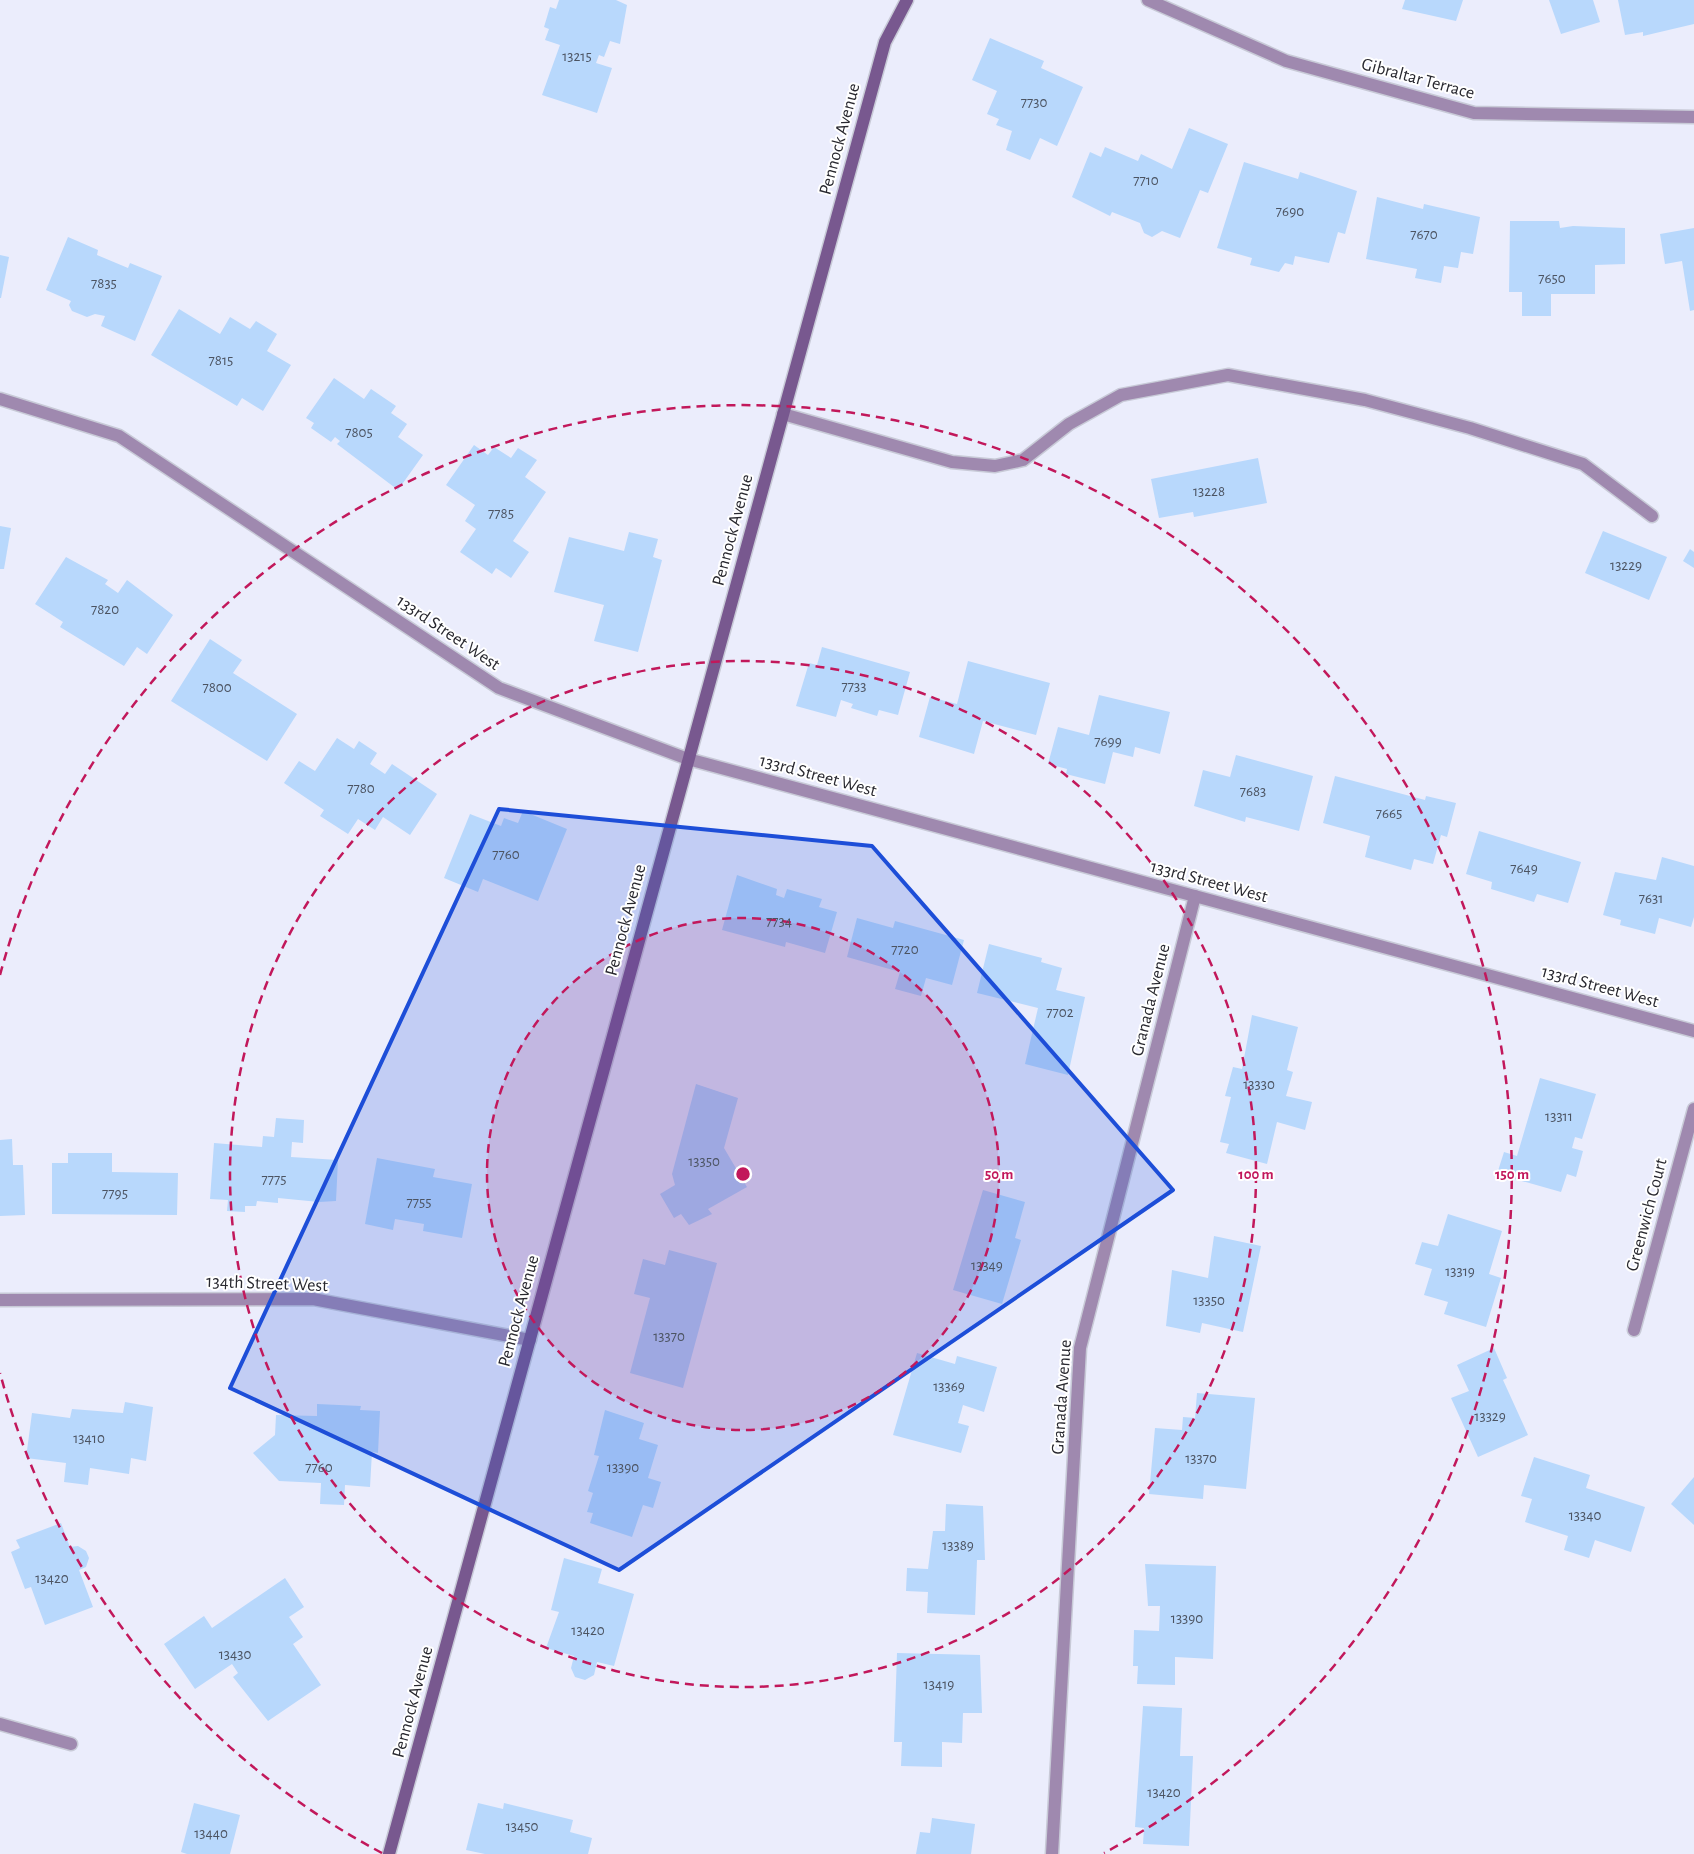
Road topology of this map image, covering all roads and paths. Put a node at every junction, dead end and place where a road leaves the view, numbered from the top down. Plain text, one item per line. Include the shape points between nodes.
1 (907, 0) edge
2 (1148, 0) edge
3 (1694, 117) edge
4 (0, 399) edge
5 (783, 414) junction
6 (1652, 516) dead end
7 (688, 759) junction
8 (1195, 896) junction
9 (1694, 1031) edge
10 (1694, 1109) edge
11 (0, 1300) edge
12 (1634, 1330) dead end
13 (530, 1340) junction
14 (0, 1724) edge
15 (71, 1744) dead end
16 (389, 1854) edge
17 (1052, 1854) edge

1 - 5 street, Pennock Avenue via 885,42
2 - 3 street, Gibraltar Terrace via 1286,61 1474,113
4 - 7 street, 133rd Street West via 119,436 499,688
5 - 6 street via 952,462 996,466 1022,460 1069,424 1121,395 1228,375 1365,400 1470,428 1583,464
5 - 7 street, Pennock Avenue
7 - 8 street, 133rd Street West
7 - 13 street, Pennock Avenue
8 - 9 street, 133rd Street West
8 - 17 street, Granada Avenue via 1080,1348
10 - 12 street, Greenwich Court
11 - 13 street, 134th Street West via 313,1299
13 - 16 street, Pennock Avenue
14 - 15 street

